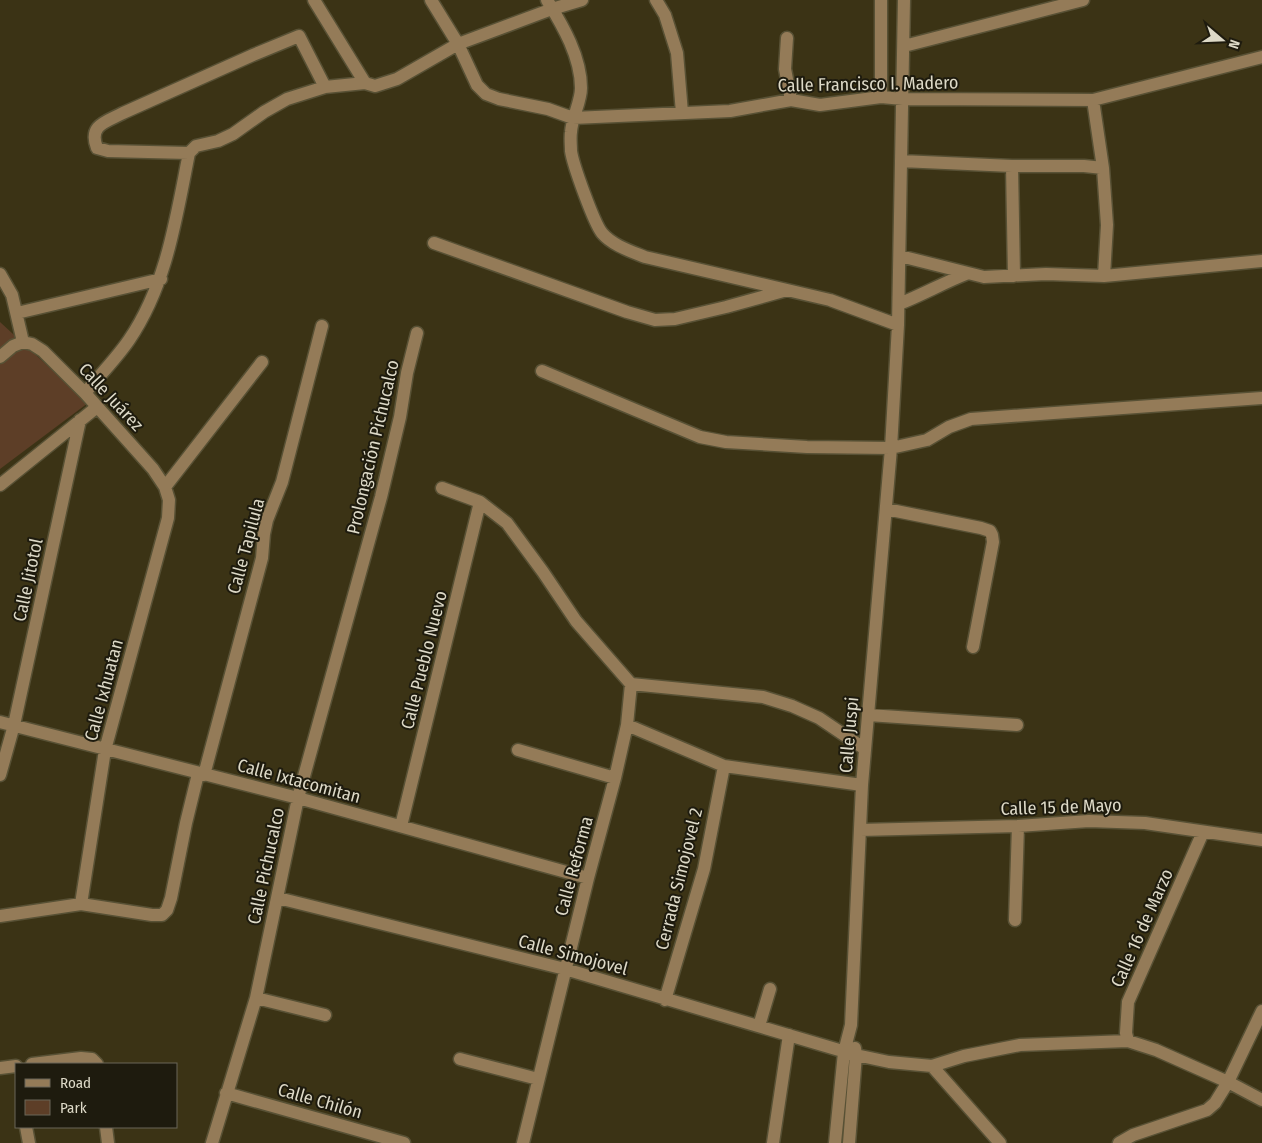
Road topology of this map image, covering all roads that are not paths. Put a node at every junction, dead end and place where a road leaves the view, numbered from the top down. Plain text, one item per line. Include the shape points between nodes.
1 (314, 0) edge
2 (431, 0) edge
3 (582, 0) edge
4 (656, 0) edge
5 (881, 0) edge
6 (904, 0) edge
7 (1083, 0) edge
8 (550, 4) edge
9 (787, 38) dead end
10 (458, 44) junction
11 (904, 46) junction
12 (1262, 58) edge
13 (365, 83) junction
14 (326, 87) junction
15 (881, 97) junction
16 (903, 99) junction
17 (791, 100) junction
18 (1093, 100) junction
19 (682, 113) junction
20 (573, 118) junction
21 (190, 153) junction
22 (900, 161) junction
23 (1012, 166) junction
24 (1103, 168) junction
25 (434, 243) dead end
26 (900, 256) junction
27 (1262, 261) edge
28 (0, 274) edge
29 (966, 274) junction
30 (1014, 276) junction
31 (1104, 276) junction
32 (161, 279) junction
33 (789, 289) junction
34 (899, 304) junction
35 (17, 313) junction
36 (898, 325) junction
37 (322, 326) dead end
38 (417, 333) dead end
39 (24, 342) junction
40 (0, 357) edge
41 (262, 362) dead end
42 (542, 371) dead end
43 (85, 393) junction
44 (1262, 398) edge
45 (97, 406) junction
46 (80, 420) junction
47 (891, 448) junction
48 (0, 485) edge
49 (165, 487) junction
50 (442, 488) dead end
51 (480, 502) junction
52 (886, 509) junction
53 (362, 568) joint
54 (973, 647) dead end
55 (631, 684) junction
56 (868, 715) junction
57 (0, 722) edge
58 (14, 725) junction
59 (627, 725) junction
60 (1017, 725) dead end
61 (865, 749) junction
62 (105, 750) junction
63 (518, 750) dead end
64 (724, 766) junction
65 (201, 774) junction
66 (0, 775) edge
67 (615, 778) junction
68 (862, 785) junction
69 (298, 798) junction
70 (400, 826) junction
71 (1018, 826) junction
72 (860, 830) junction
73 (1203, 832) junction
74 (1262, 840) edge
75 (588, 878) junction
76 (278, 898) junction
77 (80, 904) junction
78 (0, 916) edge
79 (1015, 920) dead end
80 (565, 969) junction
81 (770, 989) dead end
82 (256, 998) junction
83 (665, 1000) junction
84 (1262, 1011) edge
85 (325, 1016) dead end
86 (759, 1026) junction
87 (789, 1035) junction
88 (1128, 1041) junction
89 (850, 1053) junction
90 (460, 1059) dead end
91 (40, 1063) edge
92 (96, 1063) edge
93 (932, 1066) junction
94 (15, 1067) edge
95 (0, 1068) edge
96 (538, 1079) junction
97 (1228, 1082) junction
98 (226, 1093) junction
99 (1262, 1100) edge
100 (26, 1128) edge
101 (106, 1128) edge
102 (29, 1143) edge
103 (108, 1143) edge
104 (212, 1143) edge
105 (404, 1143) edge
106 (522, 1143) edge
107 (773, 1143) edge
108 (835, 1143) edge
109 (849, 1143) edge
110 (1000, 1143) edge
111 (1119, 1143) edge

1 - 13 street
2 - 10 street
3 - 8 street
4 - 19 street via 665,15 677,53
5 - 15 street
6 - 11 street, Calle Juspi
7 - 11 street
8 - 10 street
8 - 20 street via 579,67 581,89
9 - 17 street via 785,69
10 - 13 street via 397,79 375,86
10 - 20 street, Calle Francisco I. Madero via 478,85 486,94
11 - 16 street, Calle Juspi
12 - 18 street, Calle Francisco I. Madero
13 - 14 street
14 - 21 street via 287,99 233,134 196,146
14 - 21 street via 299,36 124,113 96,129 94,139 97,148 108,151
15 - 16 street, Calle Francisco I. Madero
15 - 17 street, Calle Francisco I. Madero via 820,106
16 - 18 street, Calle Francisco I. Madero
16 - 22 street, Calle Juspi
17 - 19 street, Calle Francisco I. Madero via 730,111
18 - 24 street
19 - 20 street, Calle Francisco I. Madero
20 - 33 street via 572,153 595,222 603,234 619,246 645,257
21 - 32 street
22 - 23 street
22 - 26 street, Calle Juspi
23 - 24 street
23 - 30 street
24 - 31 street
25 - 33 street via 655,320 675,319
26 - 29 street
26 - 34 street, Calle Juspi
27 - 31 street
28 - 35 street via 12,295
29 - 30 street
29 - 34 street
30 - 31 street
32 - 35 street
32 - 43 street via 128,340
33 - 36 street
34 - 36 street, Calle Juspi
35 - 39 street
36 - 47 street, Calle Juspi
37 - 65 street, Calle Tapilula via 282,482 267,520 262,558
38 - 53 street, Prolongación Pichucalco
39 - 40 street
39 - 43 street, Calle Juárez via 43,351
41 - 49 street
42 - 47 street via 700,437 726,442 806,447
43 - 45 street, Calle Juárez
44 - 47 street via 971,419 927,440
45 - 46 street
45 - 49 street, Calle Juárez via 153,468
46 - 48 street
46 - 58 street, Calle Jitotol
47 - 52 street, Calle Juspi
49 - 62 street, Calle Ixhuatan via 169,500 168,518
50 - 51 street
51 - 55 street via 506,523 576,620
51 - 70 street, Calle Pueblo Nuevo
52 - 54 street via 990,531 993,542
52 - 56 street, Calle Juspi
53 - 69 street, Calle Pichucalco
55 - 59 street, Calle Reforma
55 - 61 street via 763,697 819,718
56 - 60 street
56 - 61 street, Calle Juspi
57 - 58 street, Calle Ixtacomitan
58 - 62 street, Calle Ixtacomitan
58 - 66 street, Calle Jitotol
59 - 64 street
59 - 67 street, Calle Reforma
61 - 68 street, Calle Juspi
62 - 65 street, Calle Ixtacomitan
62 - 77 street, Calle Ixhuatan
63 - 67 street
64 - 68 street
64 - 83 street, Cerrada Simojovel 2 via 704,868
65 - 69 street, Calle Ixtacomitan
65 - 77 street, Calle Tapilula via 186,823 167,910 162,915 152,915
67 - 75 street, Calle Reforma
68 - 72 street, Calle Juspi
69 - 70 street, Calle Ixtacomitan
69 - 76 street, Calle Pichucalco
70 - 75 street, Calle Ixtacomitan
71 - 72 street, Calle 15 de Mayo
71 - 73 street, Calle 15 de Mayo via 1089,821 1145,823
71 - 79 street
72 - 89 street, Calle Juspi
73 - 74 street, Calle 15 de Mayo
73 - 88 street, Calle 16 de Marzo via 1128,1002
75 - 80 street, Calle Reforma
76 - 80 street, Calle Simojovel
76 - 82 street, Calle Pichucalco
77 - 78 street
80 - 83 street, Calle Simojovel
80 - 96 street, Calle Reforma
81 - 86 street
82 - 85 street
82 - 98 street, Calle Pichucalco
83 - 86 street, Calle Simojovel
84 - 97 street
86 - 87 street, Calle Simojovel
87 - 89 street, Calle Simojovel
87 - 107 street
88 - 93 street via 1020,1046 964,1056
88 - 97 street
89 - 93 street, Calle Simojovel via 889,1062
89 - 108 street, Calle Juspi
89 - 109 street, Calle Juspi
90 - 96 street
91 - 92 street via 81,1058 92,1059
93 - 110 street
94 - 95 street
96 - 106 street, Calle Reforma
97 - 99 street
97 - 111 street via 1207,1110 1133,1135
98 - 104 street, Calle Pichucalco
98 - 105 street, Calle Chilón
100 - 102 street
101 - 103 street

